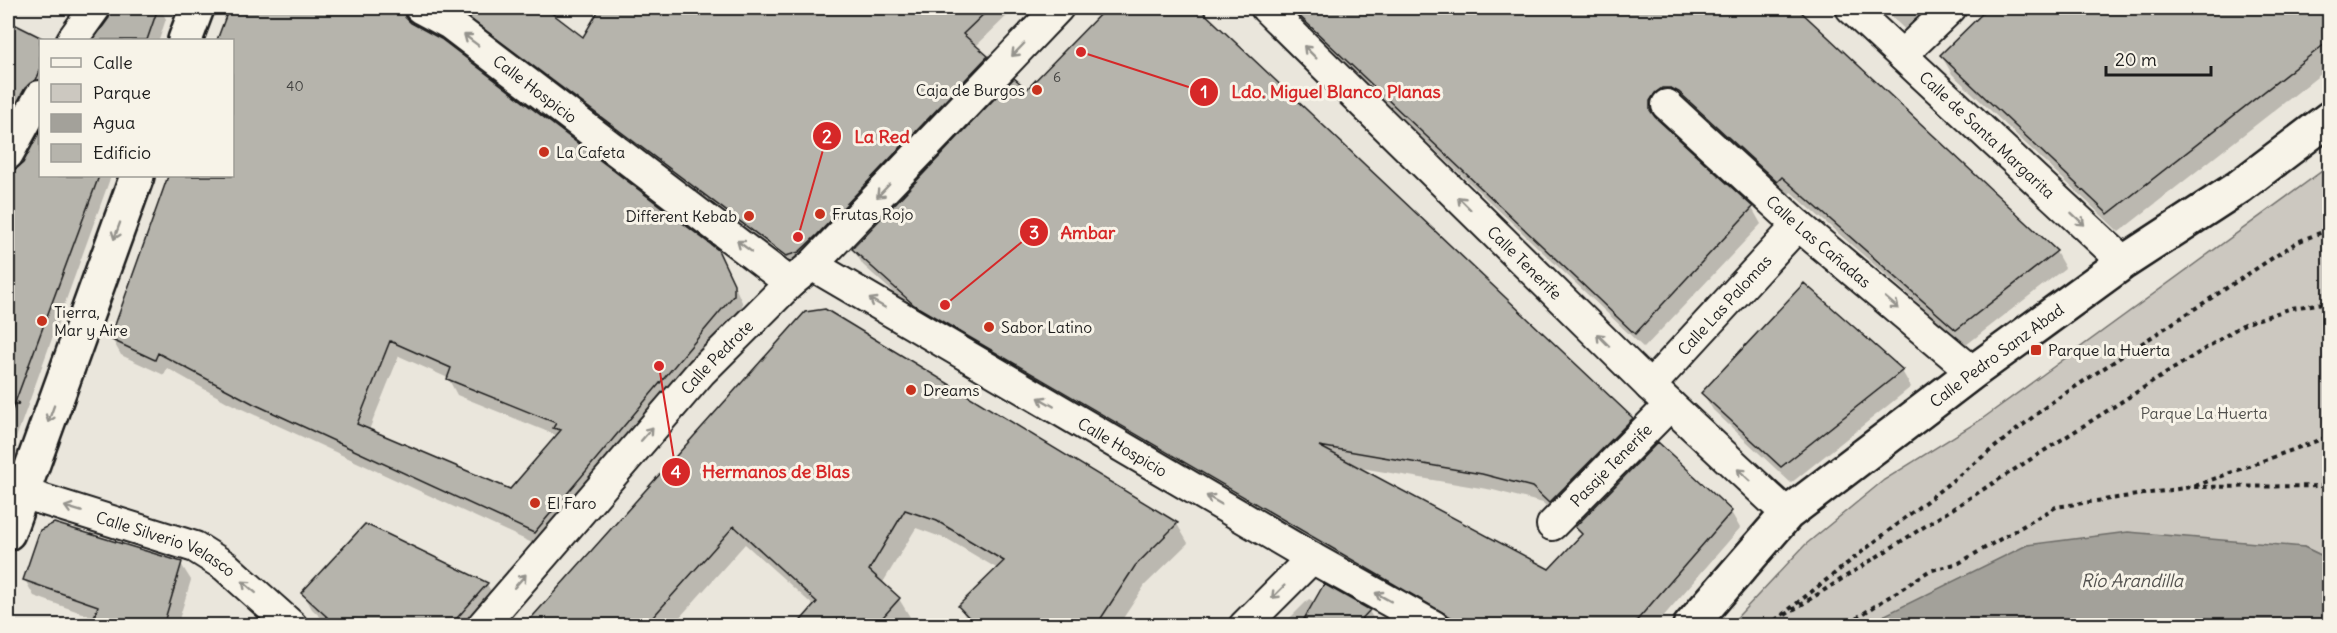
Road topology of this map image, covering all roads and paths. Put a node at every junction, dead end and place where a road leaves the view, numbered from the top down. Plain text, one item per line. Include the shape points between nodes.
1 (95, 8) edge
2 (197, 8) edge
3 (420, 8) edge
4 (1058, 8) edge
5 (1266, 8) edge
6 (1851, 8) edge
7 (1951, 8) edge
8 (73, 39) edge
9 (185, 39) edge
10 (1902, 55) junction
11 (39, 98) edge
12 (1667, 105) dead end
13 (2330, 118) edge
14 (8, 154) edge
15 (137, 177) edge
16 (1798, 225) junction
17 (2330, 229) edge
18 (2124, 262) junction
19 (801, 274) junction
20 (2330, 302) edge
21 (1973, 372) junction
22 (1660, 395) junction
23 (2330, 436) edge
24 (2330, 486) edge
25 (2191, 487) junction
26 (22, 493) junction
27 (1787, 514) junction
28 (1552, 525) dead end
29 (8, 533) edge
30 (1312, 558) junction
31 (292, 626) edge
32 (482, 626) edge
33 (1245, 626) edge
34 (1434, 626) edge
35 (1690, 626) edge
36 (1768, 626) edge
37 (1852, 626) edge

1 - 8 street
2 - 9 street
19 -> 3 street, Calle Hospicio via 450,24
4 -> 19 street, Calle Pedrote
22 -> 5 street, Calle Tenerife
6 - 10 street, Calle de Santa Margarita
7 - 10 street
10 -> 18 street, Calle de Santa Margarita
11 - 14 street
12 - 16 street, Calle Las Cañadas
13 - 18 street, Calle Pedro Sanz Abad via 2239,187
15 -> 26 street
16 -> 21 street, Calle Las Cañadas
16 - 22 street, Calle Las Palomas
17 - 36 path via 2298,242 2052,402
18 - 21 street, Calle Pedro Sanz Abad
30 -> 19 street, Calle Hospicio
32 -> 19 street, Calle Pedrote via 701,372
20 - 36 path via 2292,308 2244,324
21 - 27 street, Calle Pedro Sanz Abad
27 -> 22 street, Calle Tenerife
22 - 28 street, Pasaje Tenerife
23 - 25 path
24 - 25 path
25 - 37 path via 2056,507 1959,563 1929,571 1858,617
26 - 29 street
31 -> 26 street, Calle Silverio Velasco via 202,550
27 - 35 street, Calle Pedro Sanz Abad
30 -> 33 street
34 -> 30 street, Calle Hospicio

